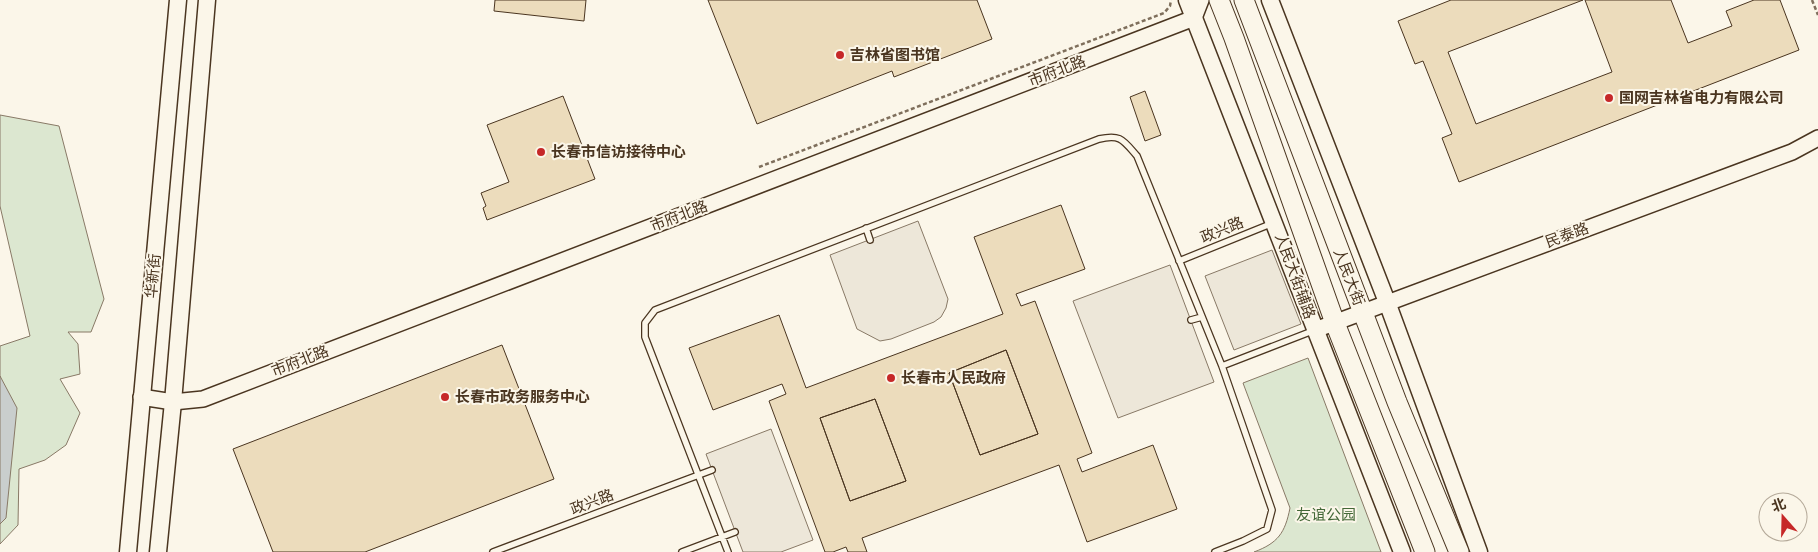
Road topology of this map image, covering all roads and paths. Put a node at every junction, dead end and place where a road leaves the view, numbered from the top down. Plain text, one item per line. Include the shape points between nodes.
1 (178, 0) edge
2 (207, 0) edge
3 (1171, 0) edge
4 (1187, 0) edge
5 (1201, 0) edge
6 (1219, 0) edge
7 (1244, 0) edge
8 (1270, 0) edge
9 (1812, 0) edge
10 (1818, 15) edge
11 (1194, 18) junction
12 (1818, 138) edge
13 (759, 167) dead end
14 (1275, 222) junction
15 (866, 228) junction
16 (870, 240) dead end
17 (1179, 261) junction
18 (1387, 302) junction
19 (1363, 312) junction
20 (1202, 316) junction
21 (1191, 320) dead end
22 (1335, 323) junction
23 (1315, 330) junction
24 (1222, 366) junction
25 (141, 397) junction
26 (173, 402) junction
27 (712, 470) dead end
28 (699, 474) junction
29 (735, 532) dead end
30 (722, 537) junction
31 (128, 552) edge
32 (158, 552) edge
33 (493, 552) edge
34 (682, 552) edge
35 (728, 552) edge
36 (1215, 552) edge
37 (1402, 552) edge
38 (1425, 552) edge
39 (1459, 552) edge
40 (1479, 552) edge

1 - 25 main road, 华新街
2 - 26 main road, 华新街
3 - 13 path via 1164,13
4 - 11 main road, 人民大街辅路
5 - 11 street
6 - 22 main road, 人民大街
7 - 19 main road, 人民大街
8 - 18 main road
9 - 10 path
11 - 14 main road, 人民大街辅路
11 - 26 street, 市府北路 via 203,399
12 - 18 street, 民泰路 via 1792,152
14 - 17 lane, 政兴路
14 - 23 main road, 人民大街辅路
15 - 16 lane
15 - 17 lane via 1112,136 1123,139 1137,156
15 - 28 lane via 655,310 645,323 645,337
17 - 20 lane
18 - 19 street, 民泰路
18 - 40 main road
19 - 22 street, 民泰路
19 - 39 main road, 人民大街
20 - 21 lane
20 - 24 lane
22 - 23 street, 民泰路
22 - 38 main road, 人民大街
23 - 24 lane
23 - 37 main road, 人民大街辅路
24 - 36 lane via 1272,510 1267,529
25 - 26 street, 市府北路
25 - 31 main road, 华新街
26 - 32 main road, 华新街
27 - 28 lane, 政兴路
28 - 30 lane
28 - 33 lane, 政兴路
29 - 30 lane
30 - 34 lane
30 - 35 lane

